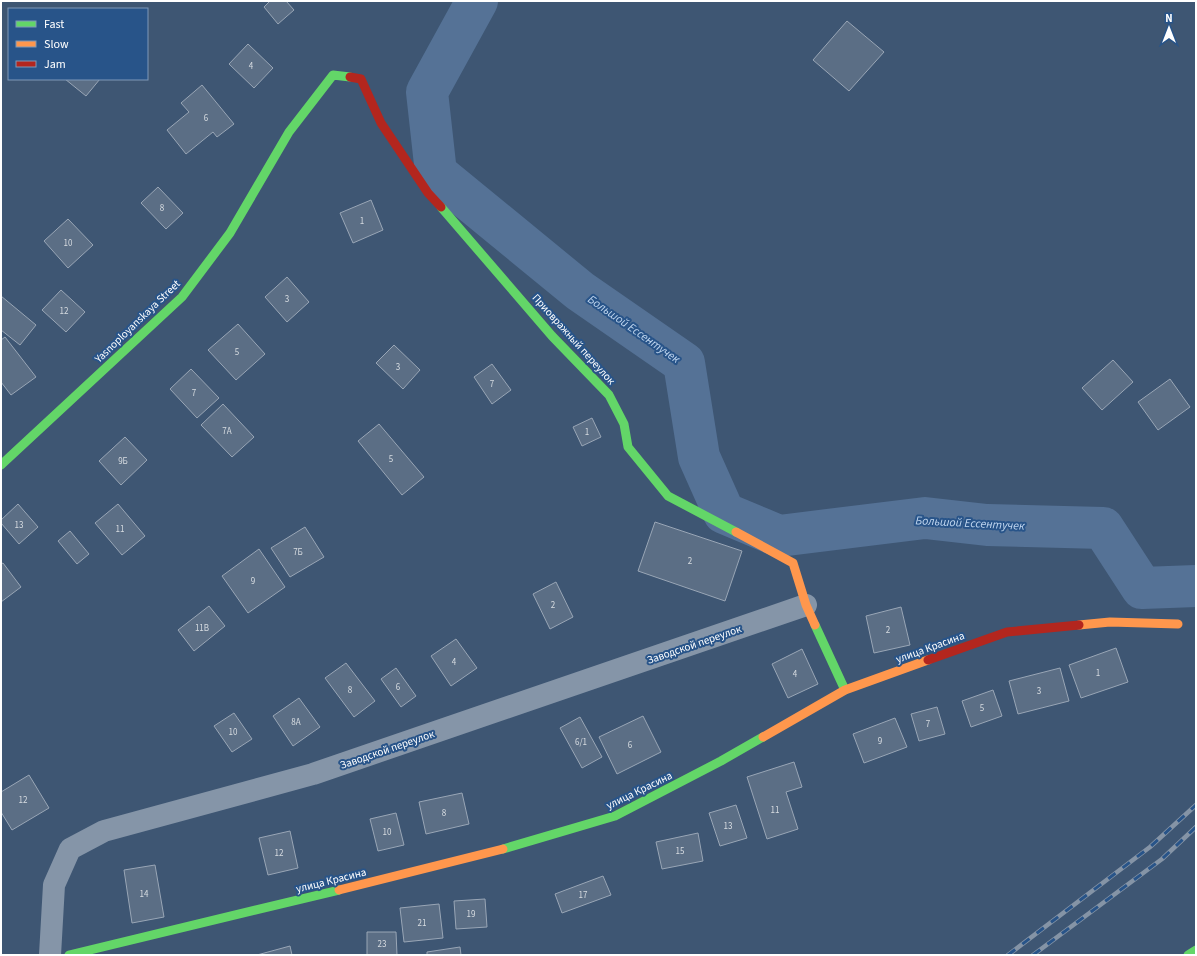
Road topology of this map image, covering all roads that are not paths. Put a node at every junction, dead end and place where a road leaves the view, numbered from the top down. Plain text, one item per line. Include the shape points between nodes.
1 (333, 76) joint
2 (1, 464) edge
3 (806, 605) junction
4 (1178, 624) dead end
5 (845, 690) junction
6 (1196, 950) edge
7 (50, 955) edge
8 (69, 955) edge
9 (1188, 955) edge

1 - 2 street, Yasnoployanskaya Street via 289,132 230,233 182,297
1 - 3 street, Приовражный переулок via 361,79 381,123 428,193 552,336 609,396 624,424 628,447 668,496 792,563
3 - 5 street, Приовражный переулок
3 - 7 street, Заводской переулок via 313,774 104,831 70,849 54,885
4 - 5 street, улица Красина via 1110,622 1007,632
5 - 8 street, улица Красина via 721,761 615,816 490,853
6 - 9 street

